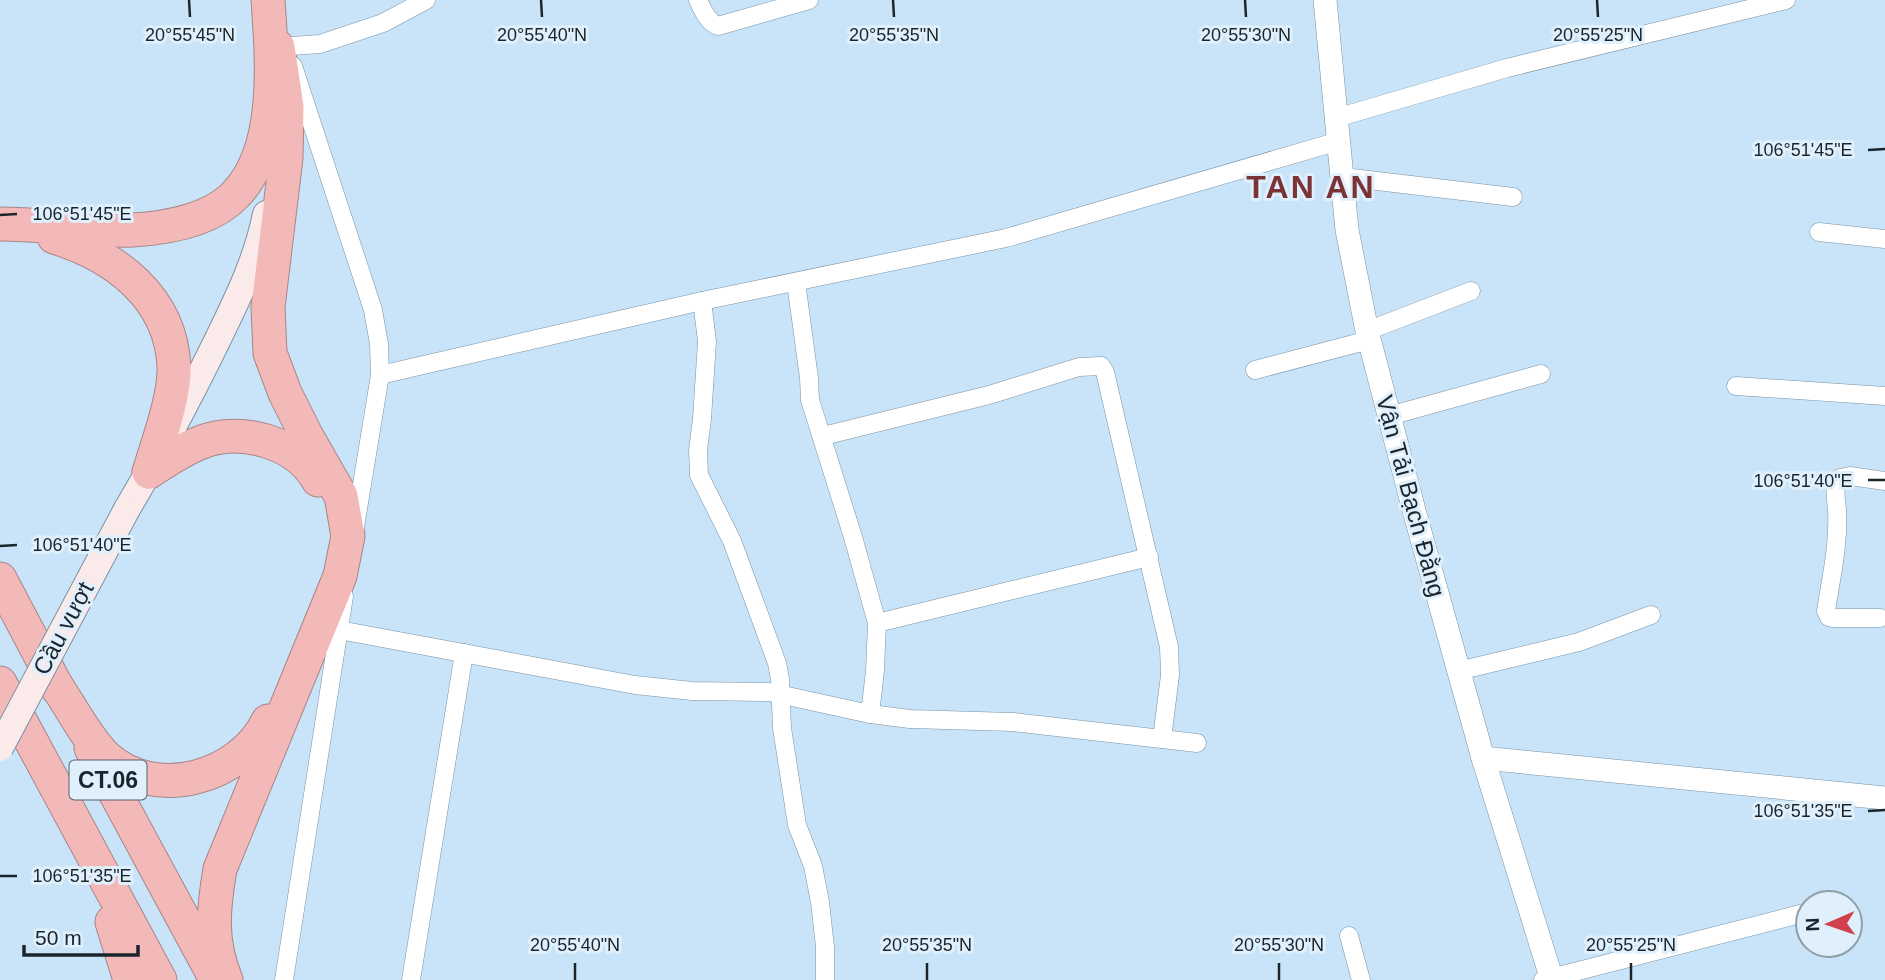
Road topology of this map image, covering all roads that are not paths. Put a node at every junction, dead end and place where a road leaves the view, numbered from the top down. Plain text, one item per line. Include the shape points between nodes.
1 (269, 0) edge
2 (426, 0) edge
3 (698, 0) edge
4 (809, 0) edge
5 (1325, 0) edge
6 (1786, 0) edge
7 (278, 47) junction
8 (1336, 118) junction
9 (1339, 141) junction
10 (1343, 177) junction
11 (1513, 197) dead end
12 (0, 224) edge
13 (1819, 232) dead end
14 (0, 237) edge
15 (1885, 239) edge
16 (796, 282) junction
17 (1471, 291) dead end
18 (702, 301) junction
19 (1368, 335) junction
20 (1255, 370) dead end
21 (1541, 374) dead end
22 (380, 375) junction
23 (1736, 386) dead end
24 (1885, 396) edge
25 (1389, 416) junction
26 (822, 436) junction
27 (149, 472) junction
28 (1885, 481) edge
29 (1149, 557) junction
30 (0, 579) edge
31 (1651, 615) dead end
32 (1880, 618) dead end
33 (877, 623) junction
34 (339, 630) junction
35 (464, 653) junction
36 (1458, 671) junction
37 (0, 683) edge
38 (56, 685) junction
39 (780, 694) junction
40 (0, 695) edge
41 (870, 714) junction
42 (1162, 739) junction
43 (1197, 743) dead end
44 (15, 745) edge
45 (1483, 758) junction
46 (47, 772) junction
47 (1885, 798) edge
48 (1794, 916) edge
49 (1349, 936) dead end
50 (1549, 979) edge
51 (130, 980) edge
52 (160, 980) edge
53 (216, 980) edge
54 (226, 980) edge
55 (284, 980) edge
56 (411, 980) edge
57 (825, 980) edge
58 (1361, 980) edge

1 - 7 main road, Cầu vượt
1 - 12 highway via 272,53 264,142 252,173 236,195 218,208 163,227 84,230
2 - 7 street via 383,23 320,44
3 - 4 street via 708,19 718,26
5 - 8 street, Vận Tải Bạch Đằng
6 - 8 street via 1507,68
7 - 22 street via 291,61 302,91 373,310
7 - 27 main road, Cầu vượt via 281,101 260,244
7 - 54 highway via 287,107 268,307 270,353 285,393 341,496 348,536 340,576 220,869 214,931 217,958
8 - 9 street, Vận Tải Bạch Đằng
9 - 10 street, Vận Tải Bạch Đằng
9 - 16 street via 1006,238
10 - 11 street
10 - 19 street, Vận Tải Bạch Đằng via 1347,230
13 - 15 street
14 - 27 highway via 52,236 80,245 118,266 148,295 170,332 174,369
16 - 18 street
16 - 26 street via 810,400
17 - 19 street
18 - 22 street
18 - 39 street via 707,341 699,475 732,541 771,644
19 - 20 street
19 - 25 street, Vận Tải Bạch Đằng
21 - 25 street
22 - 34 street
23 - 24 street
25 - 36 street, Vận Tải Bạch Đằng
26 - 29 street via 989,395 1079,367 1101,366
26 - 33 street
27 - 38 highway via 203,441 230,436 261,438 289,450 314,472 330,500 336,536 328,573 276,706 262,734 242,755 216,771 186,780 163,780 134,773 107,757
27 - 44 main road, Cầu vượt, bridge
28 - 32 street via 1850,477 1837,483 1836,539 1826,611 1833,618
29 - 33 street
29 - 42 street via 1169,647
30 - 38 highway, CT.06
31 - 36 street via 1579,642
33 - 41 street
34 - 35 street
34 - 55 street
35 - 39 street via 635,685
35 - 56 street
36 - 45 street, Vận Tải Bạch Đằng
37 - 44 highway, CT.06
38 - 53 highway, CT.06
39 - 41 street
39 - 57 street via 797,825 813,866 820,902
40 - 44 highway
41 - 42 street via 1013,722
42 - 43 street
44 - 46 highway, CT.06
45 - 47 street
45 - 50 street, Vận Tải Bạch Đằng
46 - 51 highway via 100,890
46 - 52 highway, CT.06
48 - 50 street
49 - 58 street

